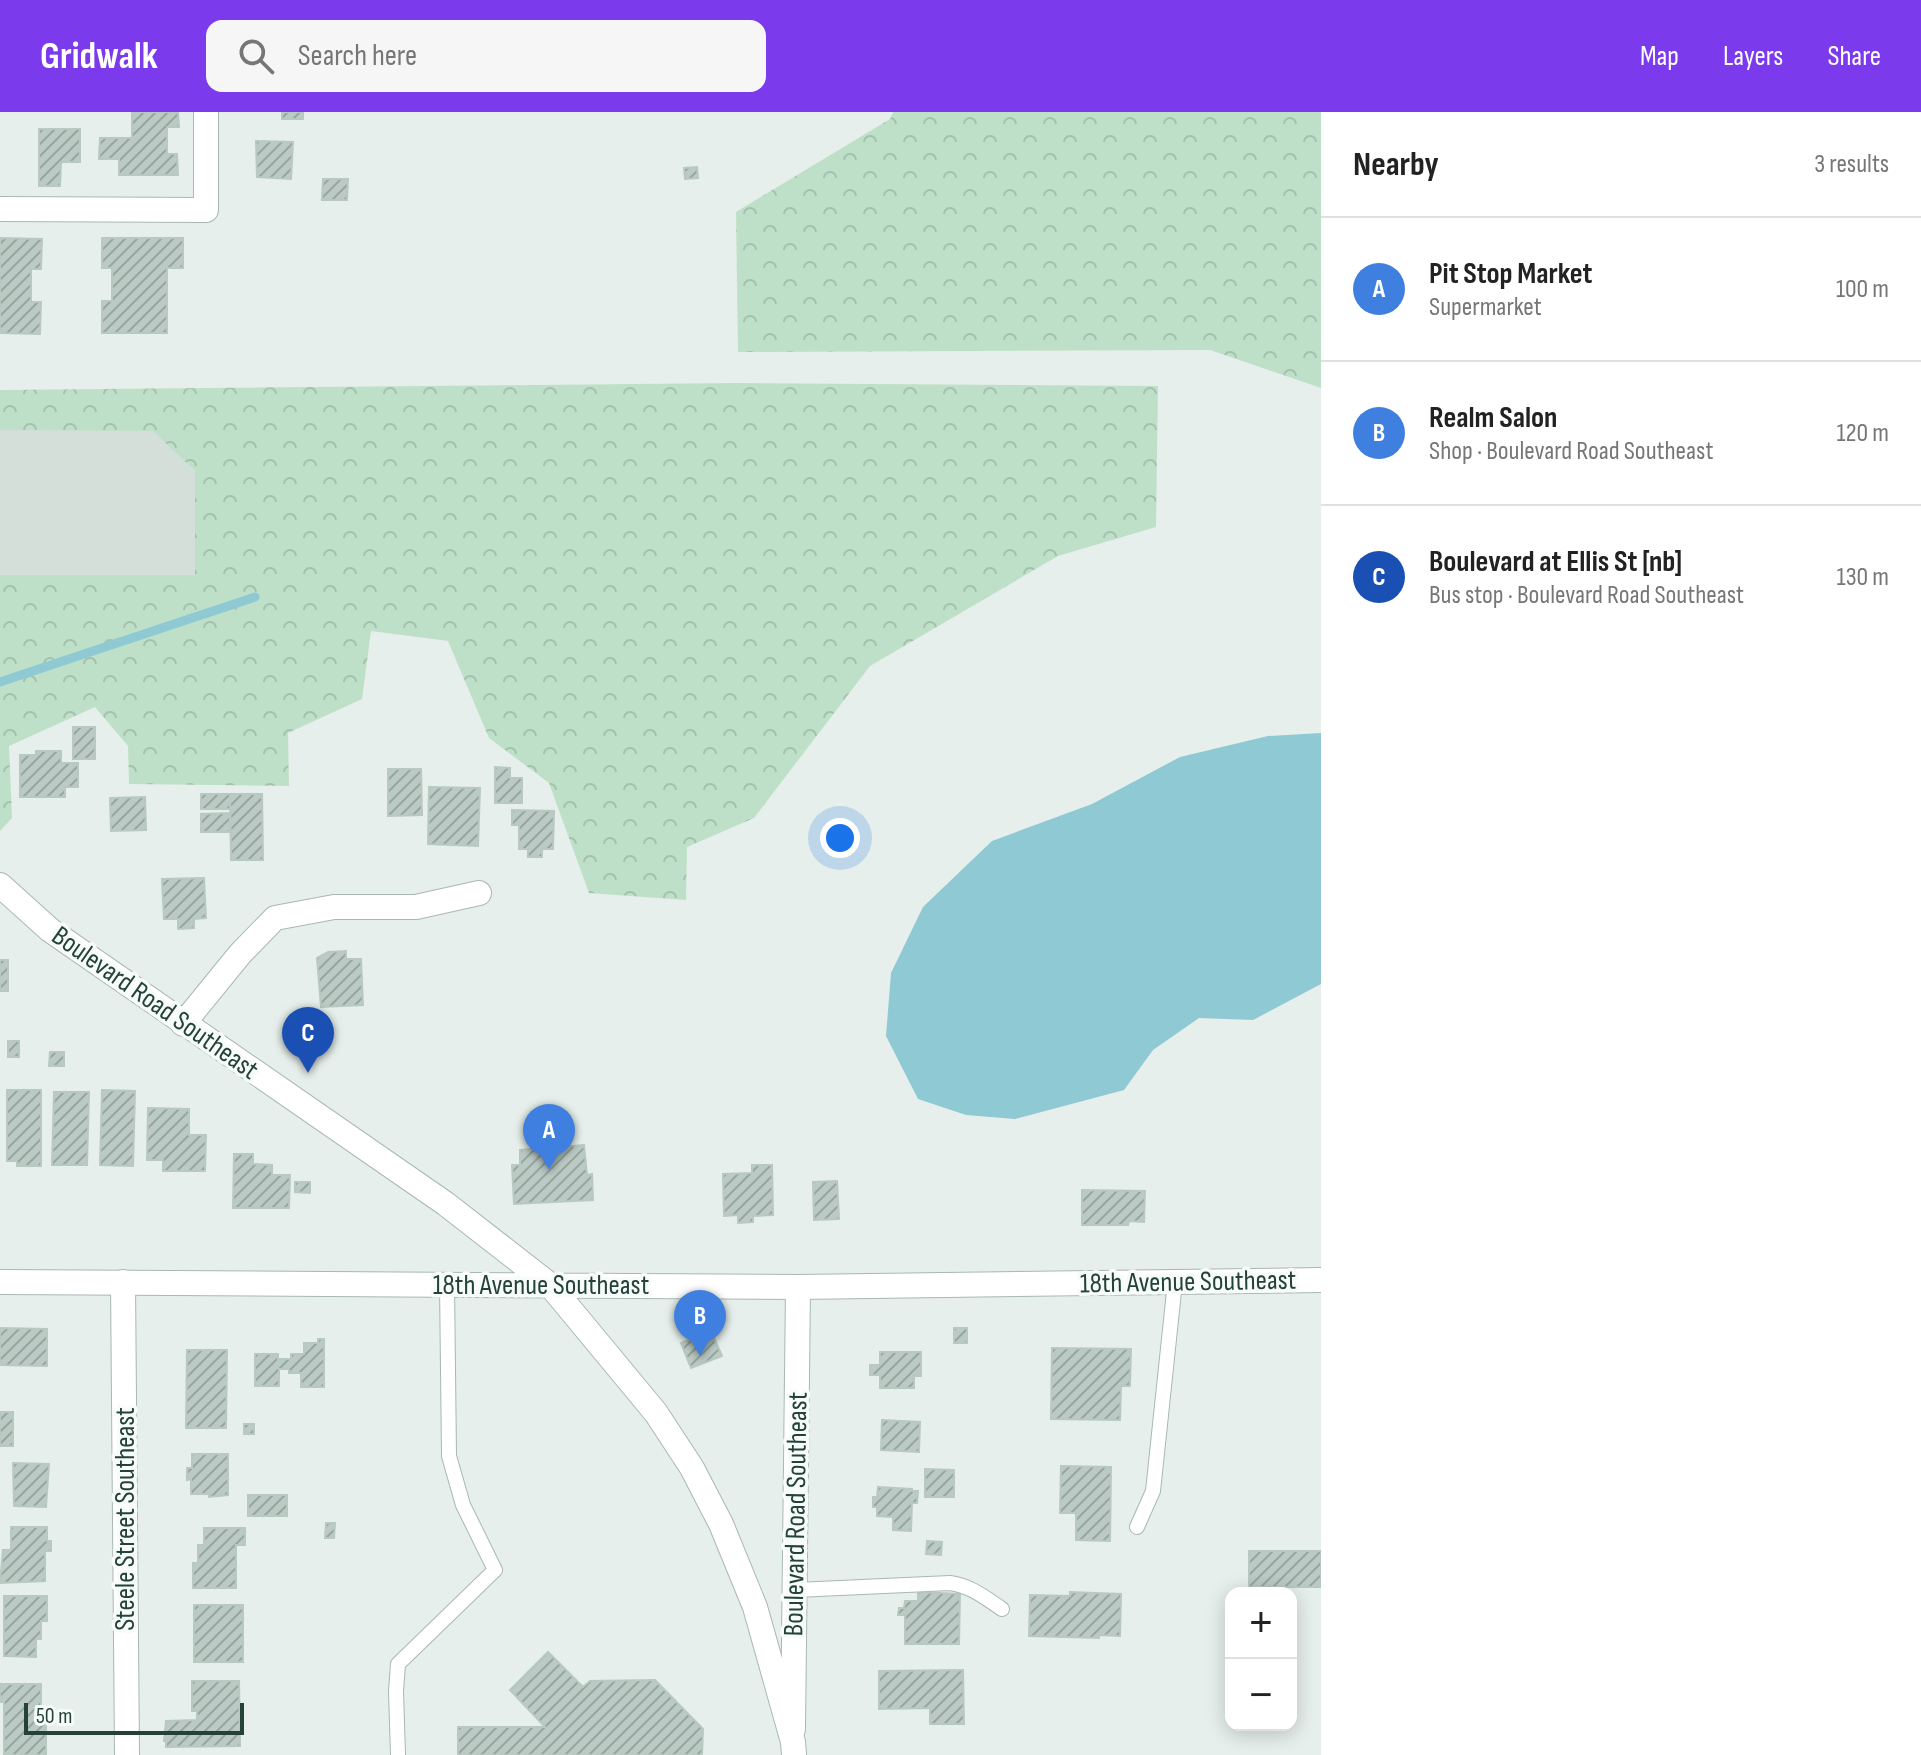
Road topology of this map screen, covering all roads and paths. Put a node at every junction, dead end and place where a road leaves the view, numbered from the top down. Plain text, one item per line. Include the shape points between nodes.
1 (206, 112) edge
2 (0, 209) edge
3 (0, 885) edge
4 (479, 893) dead end
5 (183, 1024) junction
6 (1321, 1280) edge
7 (0, 1282) edge
8 (123, 1282) junction
9 (1175, 1282) junction
10 (447, 1284) junction
11 (550, 1285) junction
12 (798, 1287) junction
13 (1137, 1527) dead end
14 (796, 1590) junction
15 (1002, 1609) dead end
16 (794, 1748) edge
17 (127, 1755) edge
18 (398, 1755) edge

1 - 2 street via 206,210
3 - 5 street, Boulevard Road Southeast via 50,930
4 - 5 street via 416,907 334,907 275,918
5 - 11 street, Boulevard Road Southeast via 450,1207
6 - 9 street, 18th Avenue Southeast
7 - 8 street, 18th Avenue Southeast
8 - 10 street, 18th Avenue Southeast
8 - 17 street, Steele Street Southeast
9 - 12 street, 18th Avenue Southeast
9 - 13 lane via 1153,1491
10 - 11 street, 18th Avenue Southeast
10 - 18 lane via 449,1456 463,1505 495,1570 398,1664
11 - 12 street, 18th Avenue Southeast
11 - 16 street, Boulevard Road Southeast via 656,1413 692,1468 755,1607
12 - 14 street, Boulevard Road Southeast
14 - 15 lane via 950,1583 975,1590
14 - 16 street, Boulevard Road Southeast

